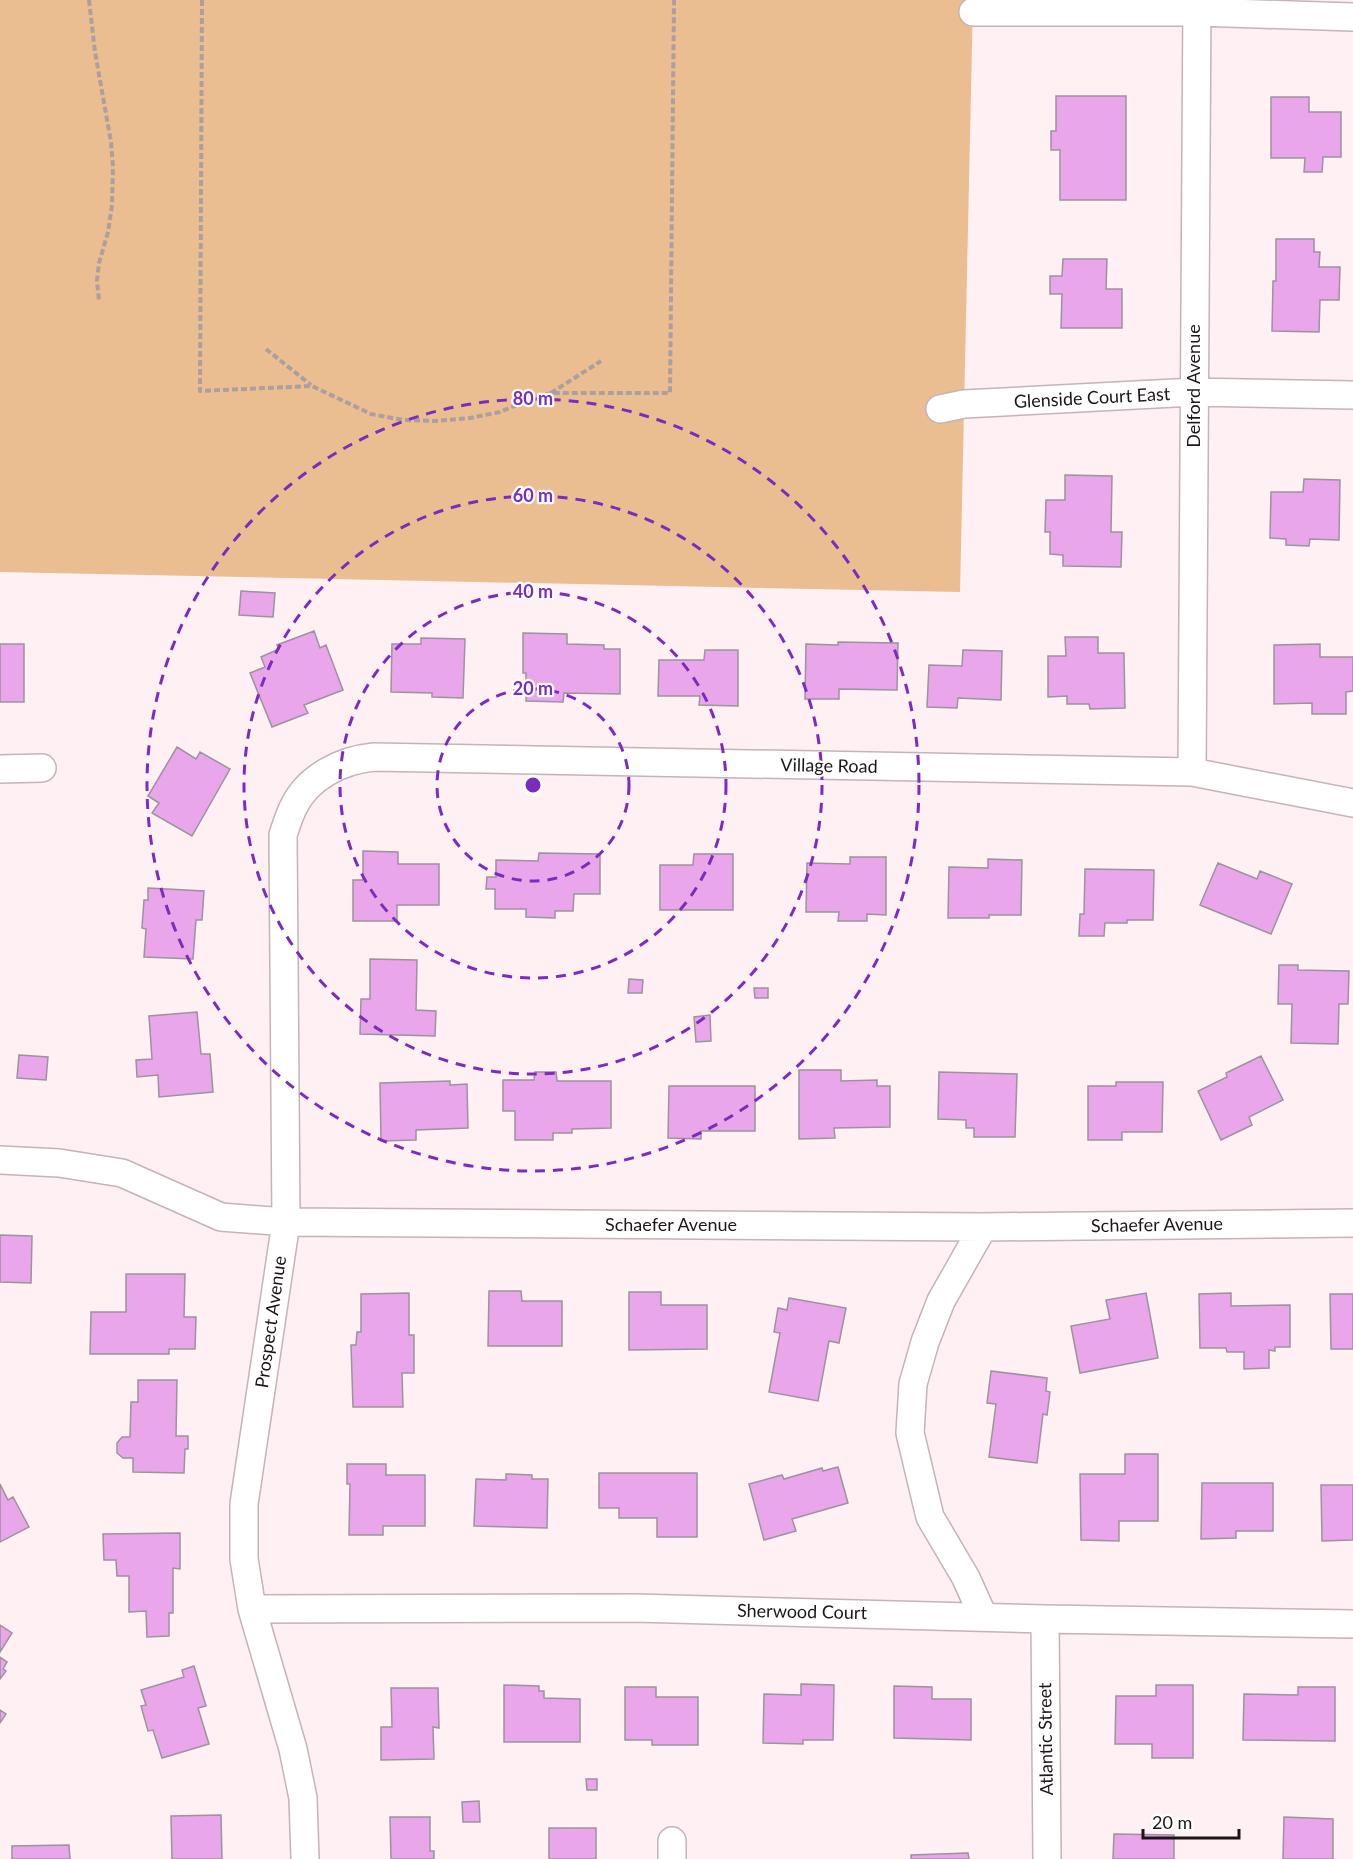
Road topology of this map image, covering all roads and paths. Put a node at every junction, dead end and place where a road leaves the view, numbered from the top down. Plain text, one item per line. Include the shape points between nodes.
1 (89, 0) edge
2 (202, 0) edge
3 (674, 0) edge
4 (1197, 6) edge
5 (973, 12) dead end
6 (1353, 17) edge
7 (99, 301) dead end
8 (266, 349) dead end
9 (601, 361) dead end
10 (312, 386) junction
11 (1194, 392) junction
12 (551, 393) junction
13 (1353, 395) edge
14 (940, 409) dead end
15 (42, 768) dead end
16 (0, 769) edge
17 (1192, 772) junction
18 (310, 785) joint
19 (1353, 803) edge
20 (0, 1160) edge
21 (286, 1222) junction
22 (1353, 1223) edge
23 (983, 1227) junction
24 (252, 1609) junction
25 (983, 1616) junction
26 (1045, 1618) junction
27 (1353, 1624) edge
28 (305, 1859) edge
29 (1047, 1859) edge

1 - 7 path via 114,167 108,232 99,263
2 - 10 path via 200,392
3 - 12 path via 670,393
4 - 5 street
4 - 6 street
4 - 11 street, Delford Avenue
8 - 10 path
9 - 12 path
10 - 12 path via 371,414 436,421 500,412
11 - 13 street, Glenside Court East
11 - 14 street, Glenside Court East via 964,404
11 - 17 street, Delford Avenue
15 - 16 street
17 - 18 street, Village Road via 374,757 333,768
17 - 19 street, Village Road
18 - 21 street, Prospect Avenue via 293,806 283,835
20 - 21 street, Schaefer Avenue via 60,1163 122,1173 220,1217
21 - 23 street, Schaefer Avenue
21 - 24 street, Prospect Avenue via 244,1504 244,1559
22 - 23 street, Schaefer Avenue
23 - 25 street via 941,1301 925,1342 913,1384 910,1433 930,1517
24 - 25 street, Sherwood Court via 635,1608
24 - 28 street, Prospect Avenue via 293,1749 303,1798
25 - 26 street, Sherwood Court
26 - 27 street, Sherwood Court
26 - 29 street, Atlantic Street

